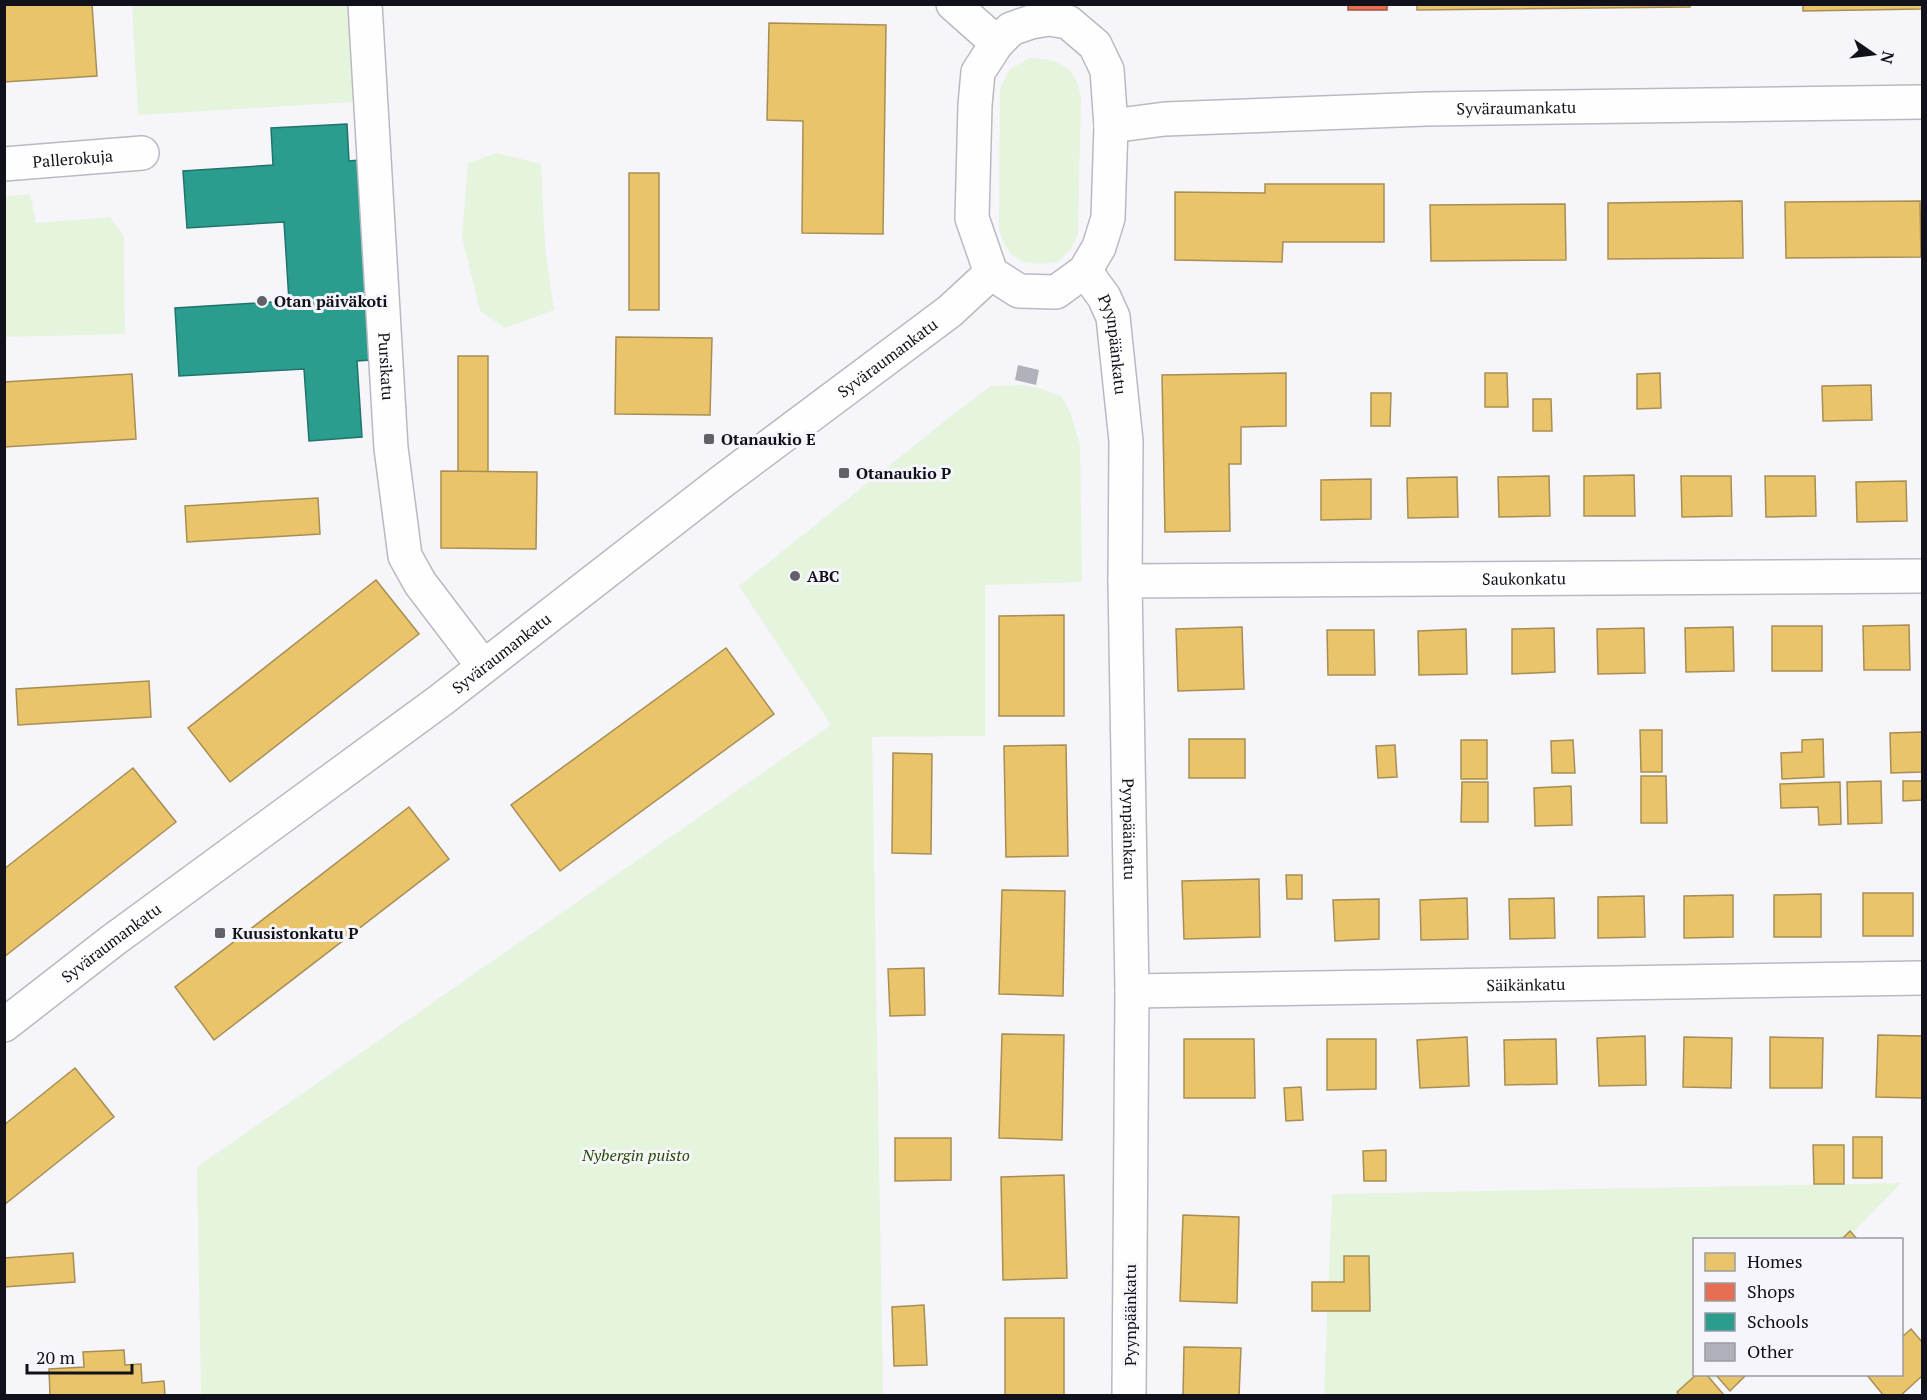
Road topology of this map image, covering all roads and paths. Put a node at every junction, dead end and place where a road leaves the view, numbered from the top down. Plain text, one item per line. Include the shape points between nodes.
1 (365, 4) edge
2 (953, 4) edge
3 (1071, 13) edge
4 (997, 43) junction
5 (1923, 102) edge
6 (1111, 126) junction
7 (142, 153) dead end
8 (4, 164) edge
9 (1085, 271) junction
10 (991, 273) junction
11 (1923, 576) edge
12 (1125, 580) junction
13 (483, 666) junction
14 (1923, 978) edge
15 (1132, 991) junction
16 (4, 1025) edge
17 (1130, 1395) edge

1 - 13 main road, Pursikatu via 391,448 405,556 420,583
2 - 4 main road
3 - 4 main road via 1011,29
3 - 6 main road via 1095,45 1107,70
4 - 10 main road via 978,72 972,218
5 - 6 main road, Syväraumankatu via 1425,109 1165,119
6 - 9 main road via 1108,218 1099,247
7 - 8 main road, Pallerokuja
9 - 10 main road via 1056,292 1019,291
9 - 12 main road, Pyynpäänkatu via 1113,316 1126,441
10 - 13 main road, Syväraumankatu via 950,311
11 - 12 main road, Saukonkatu
12 - 15 main road, Pyynpäänkatu
13 - 16 main road, Syväraumankatu
14 - 15 main road, Säikänkatu
15 - 17 main road, Pyynpäänkatu

